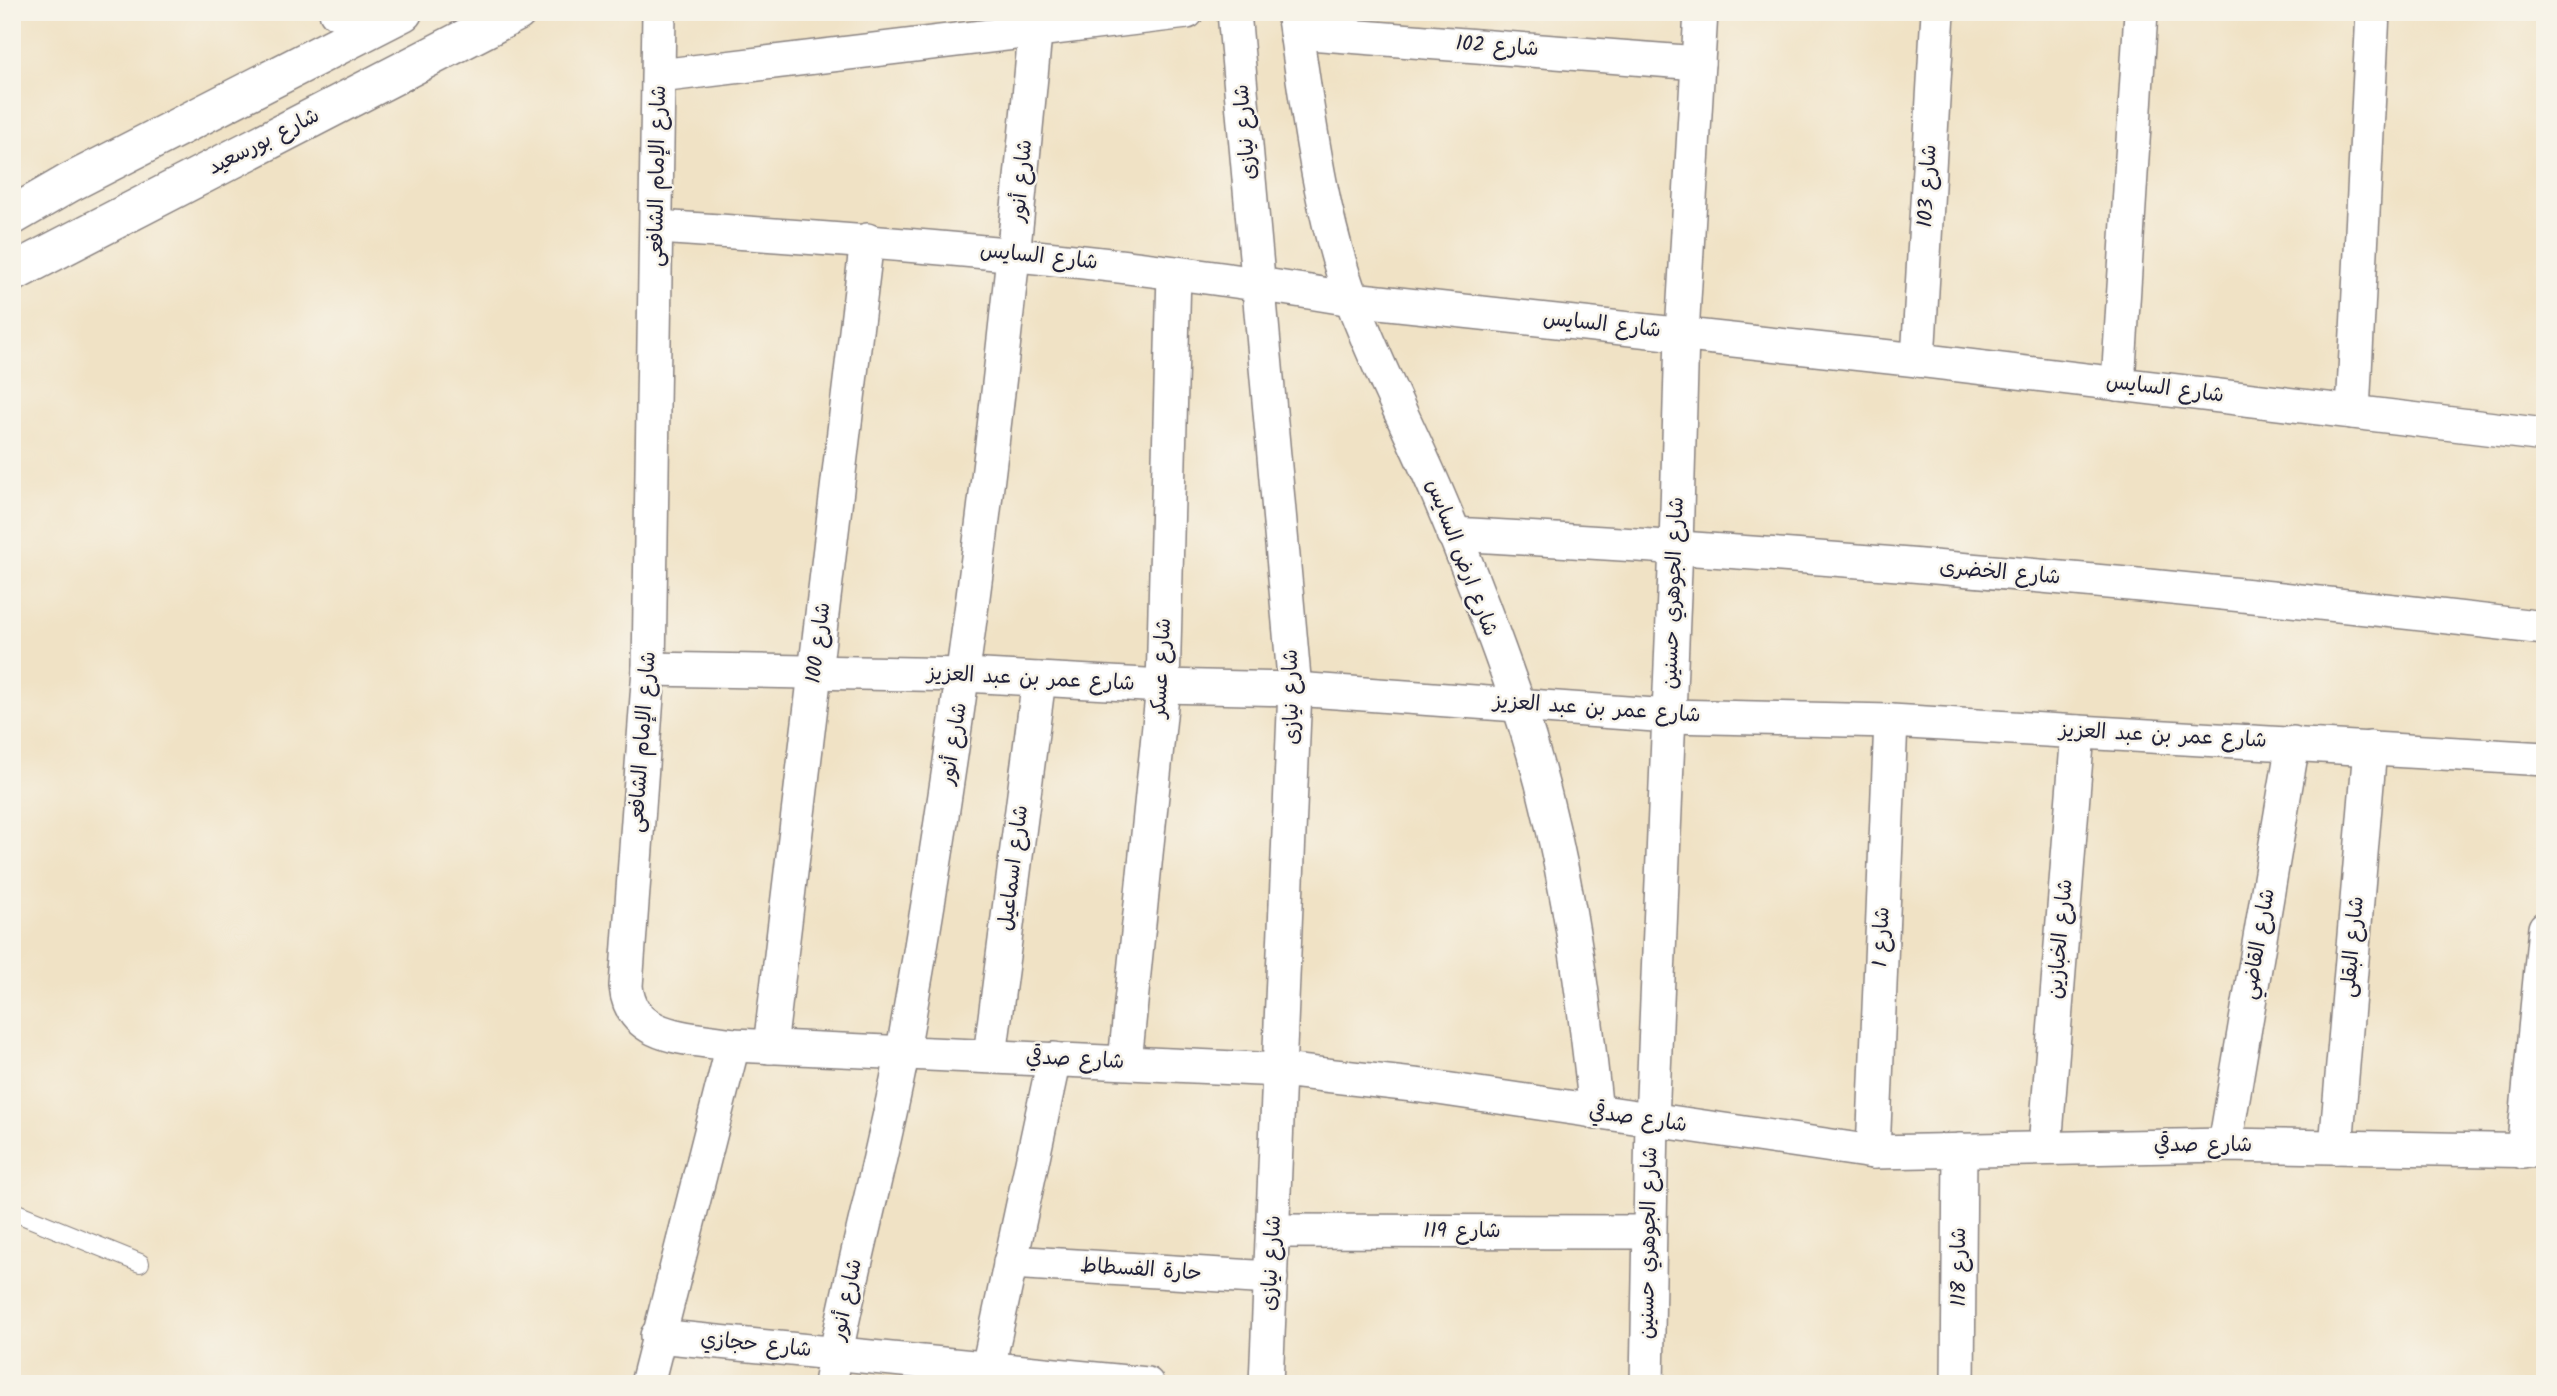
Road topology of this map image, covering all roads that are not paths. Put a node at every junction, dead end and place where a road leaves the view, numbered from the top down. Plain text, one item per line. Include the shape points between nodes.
1 (336, 12) edge
2 (517, 12) edge
3 (659, 12) edge
4 (1187, 12) edge
5 (1234, 12) edge
6 (1701, 12) edge
7 (1938, 12) edge
8 (2141, 12) edge
9 (2373, 12) edge
10 (389, 20) edge
11 (1037, 21) edge
12 (1295, 22) edge
13 (1698, 63) junction
14 (659, 76) junction
15 (12, 216) edge
16 (658, 228) junction
17 (867, 240) junction
18 (1015, 253) junction
19 (1174, 272) junction
20 (12, 273) edge
21 (1260, 284) junction
22 (1352, 299) junction
23 (1682, 334) junction
24 (1918, 360) junction
25 (2118, 384) junction
26 (2353, 412) junction
27 (2545, 435) edge
28 (1453, 534) junction
29 (1676, 546) junction
30 (2545, 628) edge
31 (649, 669) junction
32 (815, 671) junction
33 (965, 674) junction
34 (1038, 679) junction
35 (1163, 686) junction
36 (1295, 690) junction
37 (1518, 704) junction
38 (1670, 716) junction
39 (1891, 721) junction
40 (2078, 732) junction
41 (2293, 744) junction
42 (2370, 748) junction
43 (2545, 759) edge
44 (2545, 928) edge
45 (2543, 973) edge
46 (733, 1045) junction
47 (770, 1047) junction
48 (902, 1052) junction
49 (990, 1056) junction
50 (1054, 1059) junction
51 (1125, 1062) junction
52 (1281, 1070) junction
53 (1596, 1113) junction
54 (1652, 1121) junction
55 (2225, 1144) junction
56 (2045, 1147) junction
57 (2336, 1147) junction
58 (1960, 1150) junction
59 (2534, 1151) edge
60 (1873, 1152) junction
61 (12, 1211) edge
62 (1274, 1231) junction
63 (1649, 1232) junction
64 (1010, 1262) junction
65 (139, 1263) dead end
66 (1271, 1278) junction
67 (657, 1336) junction
68 (833, 1368) edge
69 (988, 1368) junction
70 (1139, 1383) edge
71 (647, 1384) edge
72 (1147, 1384) edge
73 (1266, 1384) edge
74 (1647, 1384) edge
75 (1958, 1384) edge

1 - 10 street
2 - 20 street, شارع بورسعيد
3 - 14 street, شارع الإمام الشافعى
4 - 11 street
5 - 21 street, شارع نيازى
6 - 13 street, شارع الجوهري حسنين
7 - 24 street, شارع 103
8 - 25 street
9 - 26 street
10 - 15 street
11 - 14 street
11 - 18 street, شارع أنور
12 - 13 street, شارع 102
12 - 22 street, شارع ارض السايس via 1311,135
13 - 23 street, شارع الجوهري حسنين
14 - 16 street, شارع الإمام الشافعى
16 - 17 street, شارع السايس
16 - 31 street, شارع الإمام الشافعى
17 - 18 street, شارع السايس
17 - 32 street, شارع 100
18 - 19 street, شارع السايس
18 - 33 street, شارع أنور
19 - 21 street, شارع السايس
19 - 35 street, شارع عسكر
21 - 22 street, شارع السايس
21 - 36 street, شارع نيازى
22 - 23 street, شارع السايس
22 - 28 street, شارع ارض السايس
23 - 24 street, شارع السايس
23 - 29 street, شارع الجوهري حسنين
24 - 25 street, شارع السايس
25 - 26 street, شارع السايس
26 - 27 street, شارع السايس
28 - 29 street, شارع الخضرى
28 - 37 street, شارع ارض السايس
29 - 30 street, شارع الخضرى via 2259,594
29 - 38 street, شارع الجوهري حسنين
31 - 32 street, شارع عمر بن عبد العزيز
31 - 46 street, شارع الإمام الشافعى via 627,1000 633,1013 655,1030
32 - 33 street, شارع عمر بن عبد العزيز
32 - 47 street, شارع 100
33 - 34 street, شارع عمر بن عبد العزيز
33 - 48 street, شارع أنور
34 - 35 street, شارع عمر بن عبد العزيز
34 - 49 street, شارع اسماعيل
35 - 36 street, شارع عمر بن عبد العزيز
35 - 51 street, شارع عسكر
36 - 37 street, شارع عمر بن عبد العزيز
36 - 52 street, شارع نيازى
37 - 38 street, شارع عمر بن عبد العزيز
37 - 53 street, شارع ارض السايس via 1546,800 1583,981
38 - 39 street, شارع عمر بن عبد العزيز
38 - 54 street, شارع الجوهري حسنين
39 - 40 street, شارع عمر بن عبد العزيز
39 - 60 street, شارع 1
40 - 41 street, شارع عمر بن عبد العزيز
40 - 56 street, شارع الخبازين
41 - 42 street, شارع عمر بن عبد العزيز
41 - 55 street, شارع القاضي
42 - 43 street, شارع عمر بن عبد العزيز
42 - 57 street, شارع البقلى
44 - 45 street
45 - 59 street
46 - 47 street, شارع صدقي
46 - 67 street
47 - 48 street, شارع صدقي
48 - 49 street, شارع صدقي
48 - 68 street, شارع أنور
49 - 50 street, شارع صدقي
50 - 51 street, شارع صدقي
50 - 64 street
51 - 52 street, شارع صدقي
52 - 53 street, شارع صدقي
52 - 62 street, شارع نيازى
53 - 54 street, شارع صدقي
54 - 60 street, شارع صدقي
54 - 63 street, شارع الجوهري حسنين
55 - 56 street, شارع صدقي
55 - 57 street, شارع صدقي
56 - 58 street, شارع صدقي
57 - 59 street, شارع صدقي
58 - 60 street, شارع صدقي
58 - 75 street, شارع 118
61 - 65 lane
62 - 63 street, شارع 119
62 - 66 street, شارع نيازى
63 - 74 street, شارع الجوهري حسنين
64 - 66 street, حارة الفسطاط
64 - 69 street
66 - 73 street, شارع نيازى
67 - 68 street, شارع حجازي
67 - 71 street
68 - 69 street, شارع حجازي
69 - 70 street, شارع حجازي
70 - 72 street, شارع حجازي

